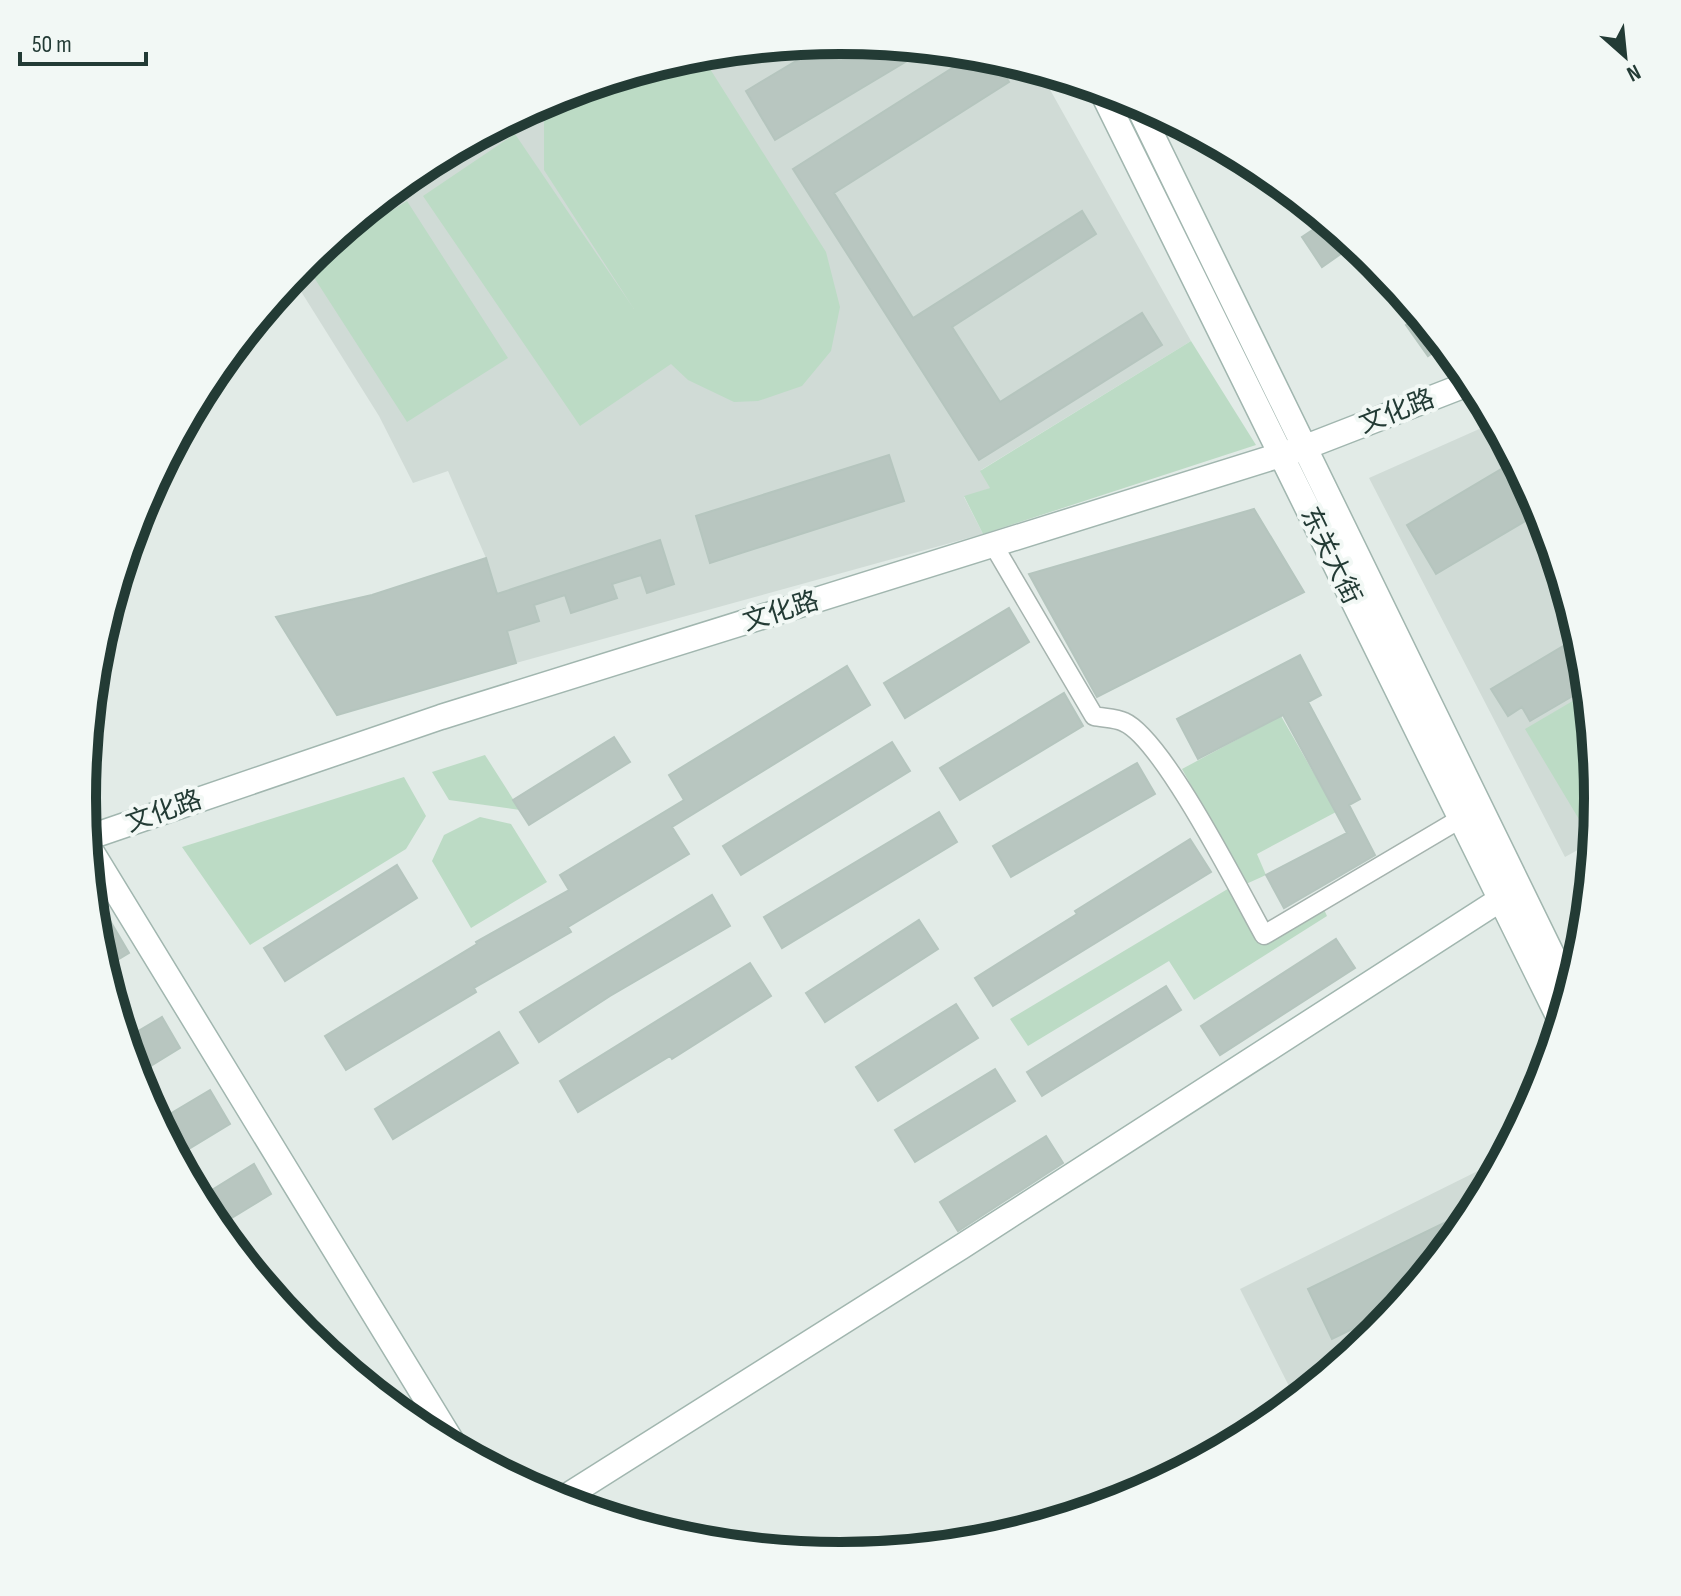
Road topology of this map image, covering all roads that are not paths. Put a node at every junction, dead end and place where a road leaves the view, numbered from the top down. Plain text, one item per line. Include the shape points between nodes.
1 (1109, 104) edge
2 (1144, 119) edge
3 (1460, 387) edge
4 (1291, 451) junction
5 (994, 546) junction
6 (1460, 819) junction
7 (98, 837) edge
8 (100, 862) edge
9 (1501, 899) junction
10 (1562, 976) edge
11 (1554, 1008) edge
12 (443, 1427) edge
13 (573, 1492) edge

1 - 4 street, 东关大街
2 - 4 street, 东关大街
3 - 4 street, 文化路
4 - 5 street, 文化路
4 - 6 street, 东关大街
4 - 10 street, 东关大街
5 - 6 street via 1094,716 1125,722 1147,740 1188,800 1264,935
5 - 7 street, 文化路 via 441,717
6 - 9 street, 东关大街
8 - 12 street
9 - 11 street, 东关大街
9 - 13 street

